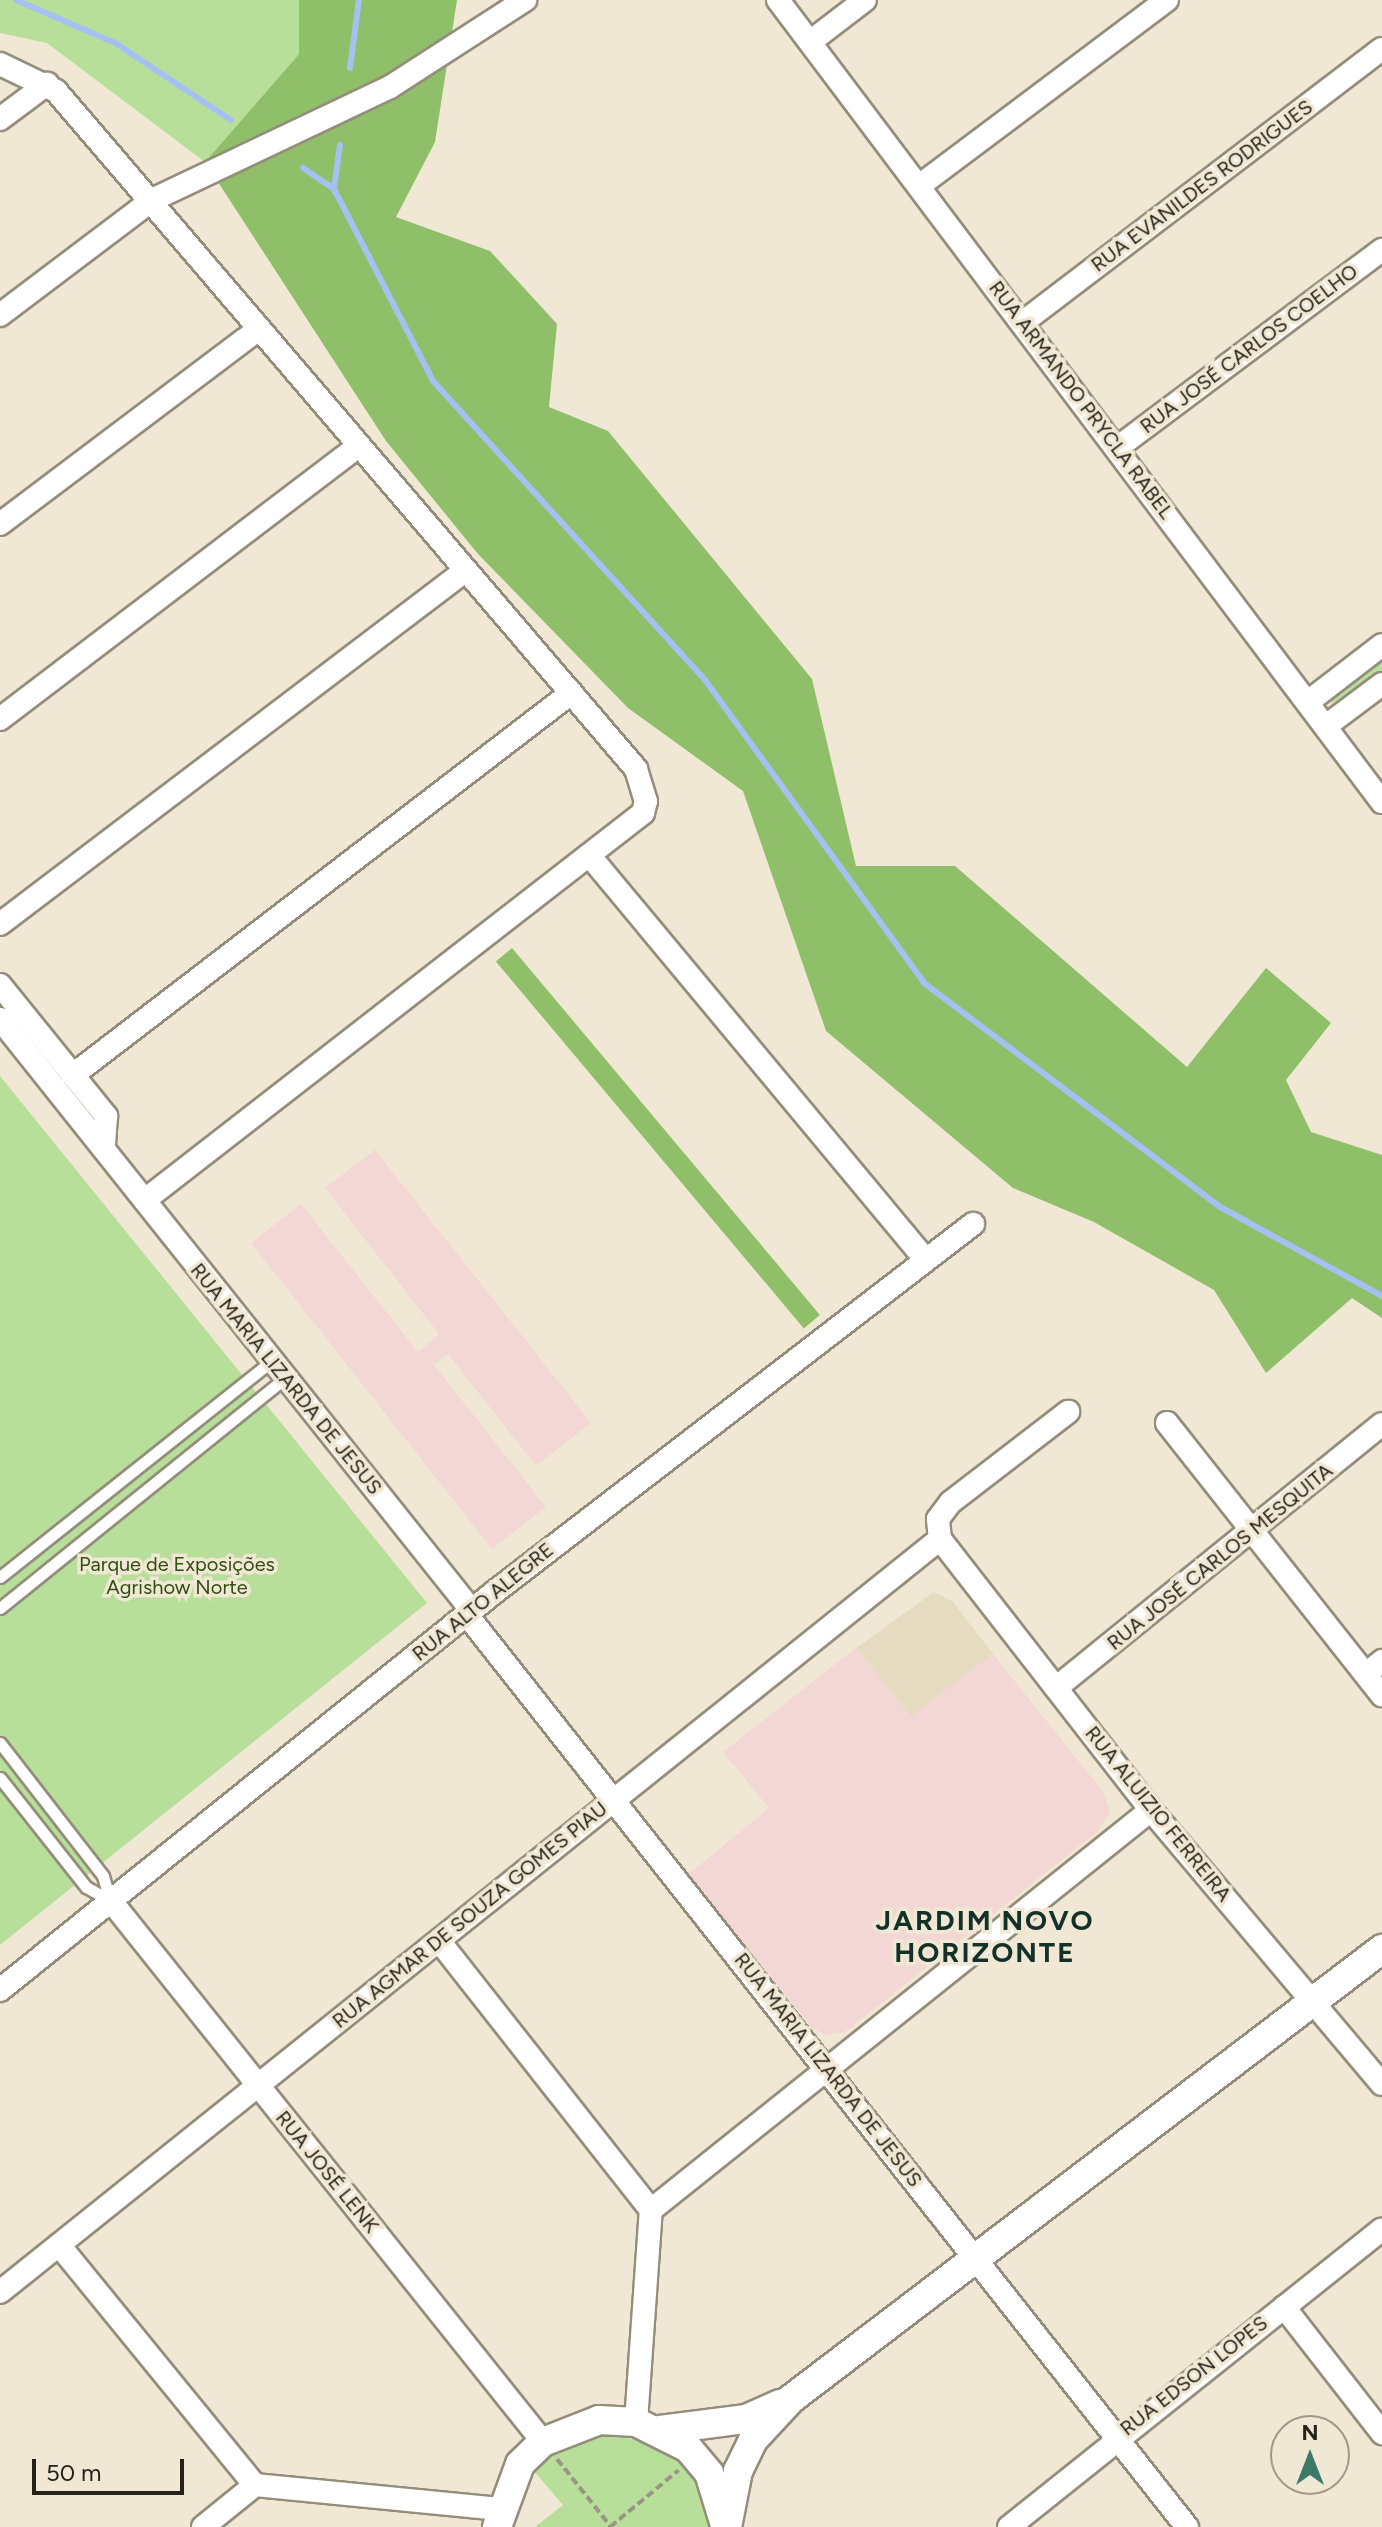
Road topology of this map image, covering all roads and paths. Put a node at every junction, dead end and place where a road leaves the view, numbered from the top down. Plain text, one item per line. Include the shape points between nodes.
1 (525, 0) edge
2 (778, 0) edge
3 (865, 0) edge
4 (1167, 0) edge
5 (810, 42) junction
6 (1382, 49) edge
7 (0, 64) edge
8 (47, 84) junction
9 (0, 119) edge
10 (919, 186) junction
11 (150, 201) junction
12 (1382, 250) edge
13 (0, 315) edge
14 (1022, 323) junction
15 (259, 329) junction
16 (359, 446) junction
17 (1117, 448) junction
18 (0, 524) edge
19 (466, 570) junction
20 (1382, 645) edge
21 (1382, 684) edge
22 (571, 693) junction
23 (1308, 702) junction
24 (0, 719) edge
25 (1326, 726) junction
26 (1382, 802) edge
27 (589, 855) junction
28 (0, 924) edge
29 (0, 985) edge
30 (0, 1019) edge
31 (73, 1075) junction
32 (104, 1146) junction
33 (145, 1200) junction
34 (973, 1224) dead end
35 (925, 1259) junction
36 (277, 1370) junction
37 (1068, 1412) dead end
38 (1167, 1423) dead end
39 (1382, 1424) edge
40 (1254, 1532) junction
41 (940, 1539) junction
42 (0, 1577) edge
43 (0, 1608) edge
44 (469, 1613) junction
45 (1374, 1668) edge
46 (1056, 1688) junction
47 (1382, 1695) edge
48 (0, 1743) edge
49 (17, 1766) junction
50 (0, 1779) edge
51 (614, 1799) junction
52 (1151, 1810) junction
53 (111, 1901) junction
54 (440, 1942) junction
55 (1382, 1949) edge
56 (0, 1990) edge
57 (1313, 1999) junction
58 (826, 2067) junction
59 (1382, 2084) edge
60 (258, 2085) junction
61 (651, 2210) junction
62 (1382, 2229) edge
63 (59, 2245) junction
64 (976, 2257) junction
65 (0, 2292) edge
66 (1284, 2307) junction
67 (791, 2399) junction
68 (648, 2426) junction
69 (1382, 2433) edge
70 (1116, 2436) junction
71 (543, 2442) junction
72 (695, 2457) junction
73 (255, 2485) junction
74 (499, 2518) edge
75 (203, 2527) edge
76 (610, 2527) edge
77 (726, 2527) edge
78 (1009, 2527) edge
79 (1187, 2527) edge

1 - 11 street via 390,87
2 - 5 street, RUA ARMANDO PRYCLA RABEL
3 - 5 street
4 - 10 street
5 - 10 street, RUA ARMANDO PRYCLA RABEL
6 - 14 street, RUA EVANILDES RODRIGUES
7 - 8 street
8 - 9 street
8 - 11 street
10 - 14 street, RUA ARMANDO PRYCLA RABEL
11 - 13 street
11 - 15 street
12 - 17 street, RUA JOSÉ CARLOS COELHO
14 - 17 street, RUA ARMANDO PRYCLA RABEL
15 - 16 street
15 - 18 street
16 - 19 street
16 - 24 street
17 - 23 street, RUA ARMANDO PRYCLA RABEL
19 - 22 street
19 - 28 street
20 - 23 street
21 - 25 street
22 - 27 street via 636,769 646,801 643,813
22 - 31 street
23 - 25 street, RUA ARMANDO PRYCLA RABEL
25 - 26 street, RUA ARMANDO PRYCLA RABEL
27 - 33 street
27 - 35 street
29 - 31 street
30 - 32 street, RUA MARIA LIZARDA DE JESUS
31 - 32 street via 106,1116
32 - 33 street, RUA MARIA LIZARDA DE JESUS
33 - 36 street, RUA MARIA LIZARDA DE JESUS
34 - 35 street, RUA ALTO ALEGRE
35 - 44 street, RUA ALTO ALEGRE
36 - 42 lane
36 - 43 lane
36 - 44 street, RUA MARIA LIZARDA DE JESUS
37 - 41 street via 951,1502 938,1519
38 - 40 street
39 - 40 street, RUA JOSÉ CARLOS MESQUITA
40 - 45 street
40 - 46 street, RUA JOSÉ CARLOS MESQUITA
41 - 46 street, RUA ALUIZIO FERREIRA
41 - 51 street, RUA AGMAR DE SOUZA GOMES PIAU
44 - 51 street, RUA MARIA LIZARDA DE JESUS
44 - 53 street, RUA ALTO ALEGRE
45 - 47 street
46 - 52 street, RUA ALUIZIO FERREIRA
48 - 49 lane
49 - 50 lane
49 - 53 lane via 103,1876
50 - 53 lane via 86,1887
51 - 54 street, RUA AGMAR DE SOUZA GOMES PIAU
51 - 58 street, RUA MARIA LIZARDA DE JESUS
52 - 57 street, RUA ALUIZIO FERREIRA
52 - 58 street
53 - 56 street, RUA ALTO ALEGRE
53 - 60 street, RUA JOSÉ LENK
54 - 60 street, RUA AGMAR DE SOUZA GOMES PIAU
54 - 61 street
55 - 57 street
57 - 59 street, RUA ALUIZIO FERREIRA
57 - 64 street
58 - 61 street
58 - 64 street, RUA MARIA LIZARDA DE JESUS
60 - 63 street, RUA AGMAR DE SOUZA GOMES PIAU
60 - 71 street, RUA JOSÉ LENK
61 - 68 street
62 - 66 street, RUA EDSON LOPES
63 - 65 street, RUA AGMAR DE SOUZA GOMES PIAU
63 - 73 street
64 - 67 street
64 - 70 street, RUA MARIA LIZARDA DE JESUS
66 - 69 street
66 - 70 street, RUA EDSON LOPES
67 - 68 street via 746,2419
67 - 77 street via 743,2461
68 - 71 street via 599,2420
68 - 72 street
70 - 78 street, RUA EDSON LOPES
70 - 79 street, RUA MARIA LIZARDA DE JESUS
71 - 74 street via 520,2464
71 - 76 path
72 - 76 path
72 - 77 street via 722,2503
73 - 74 street
73 - 75 street

